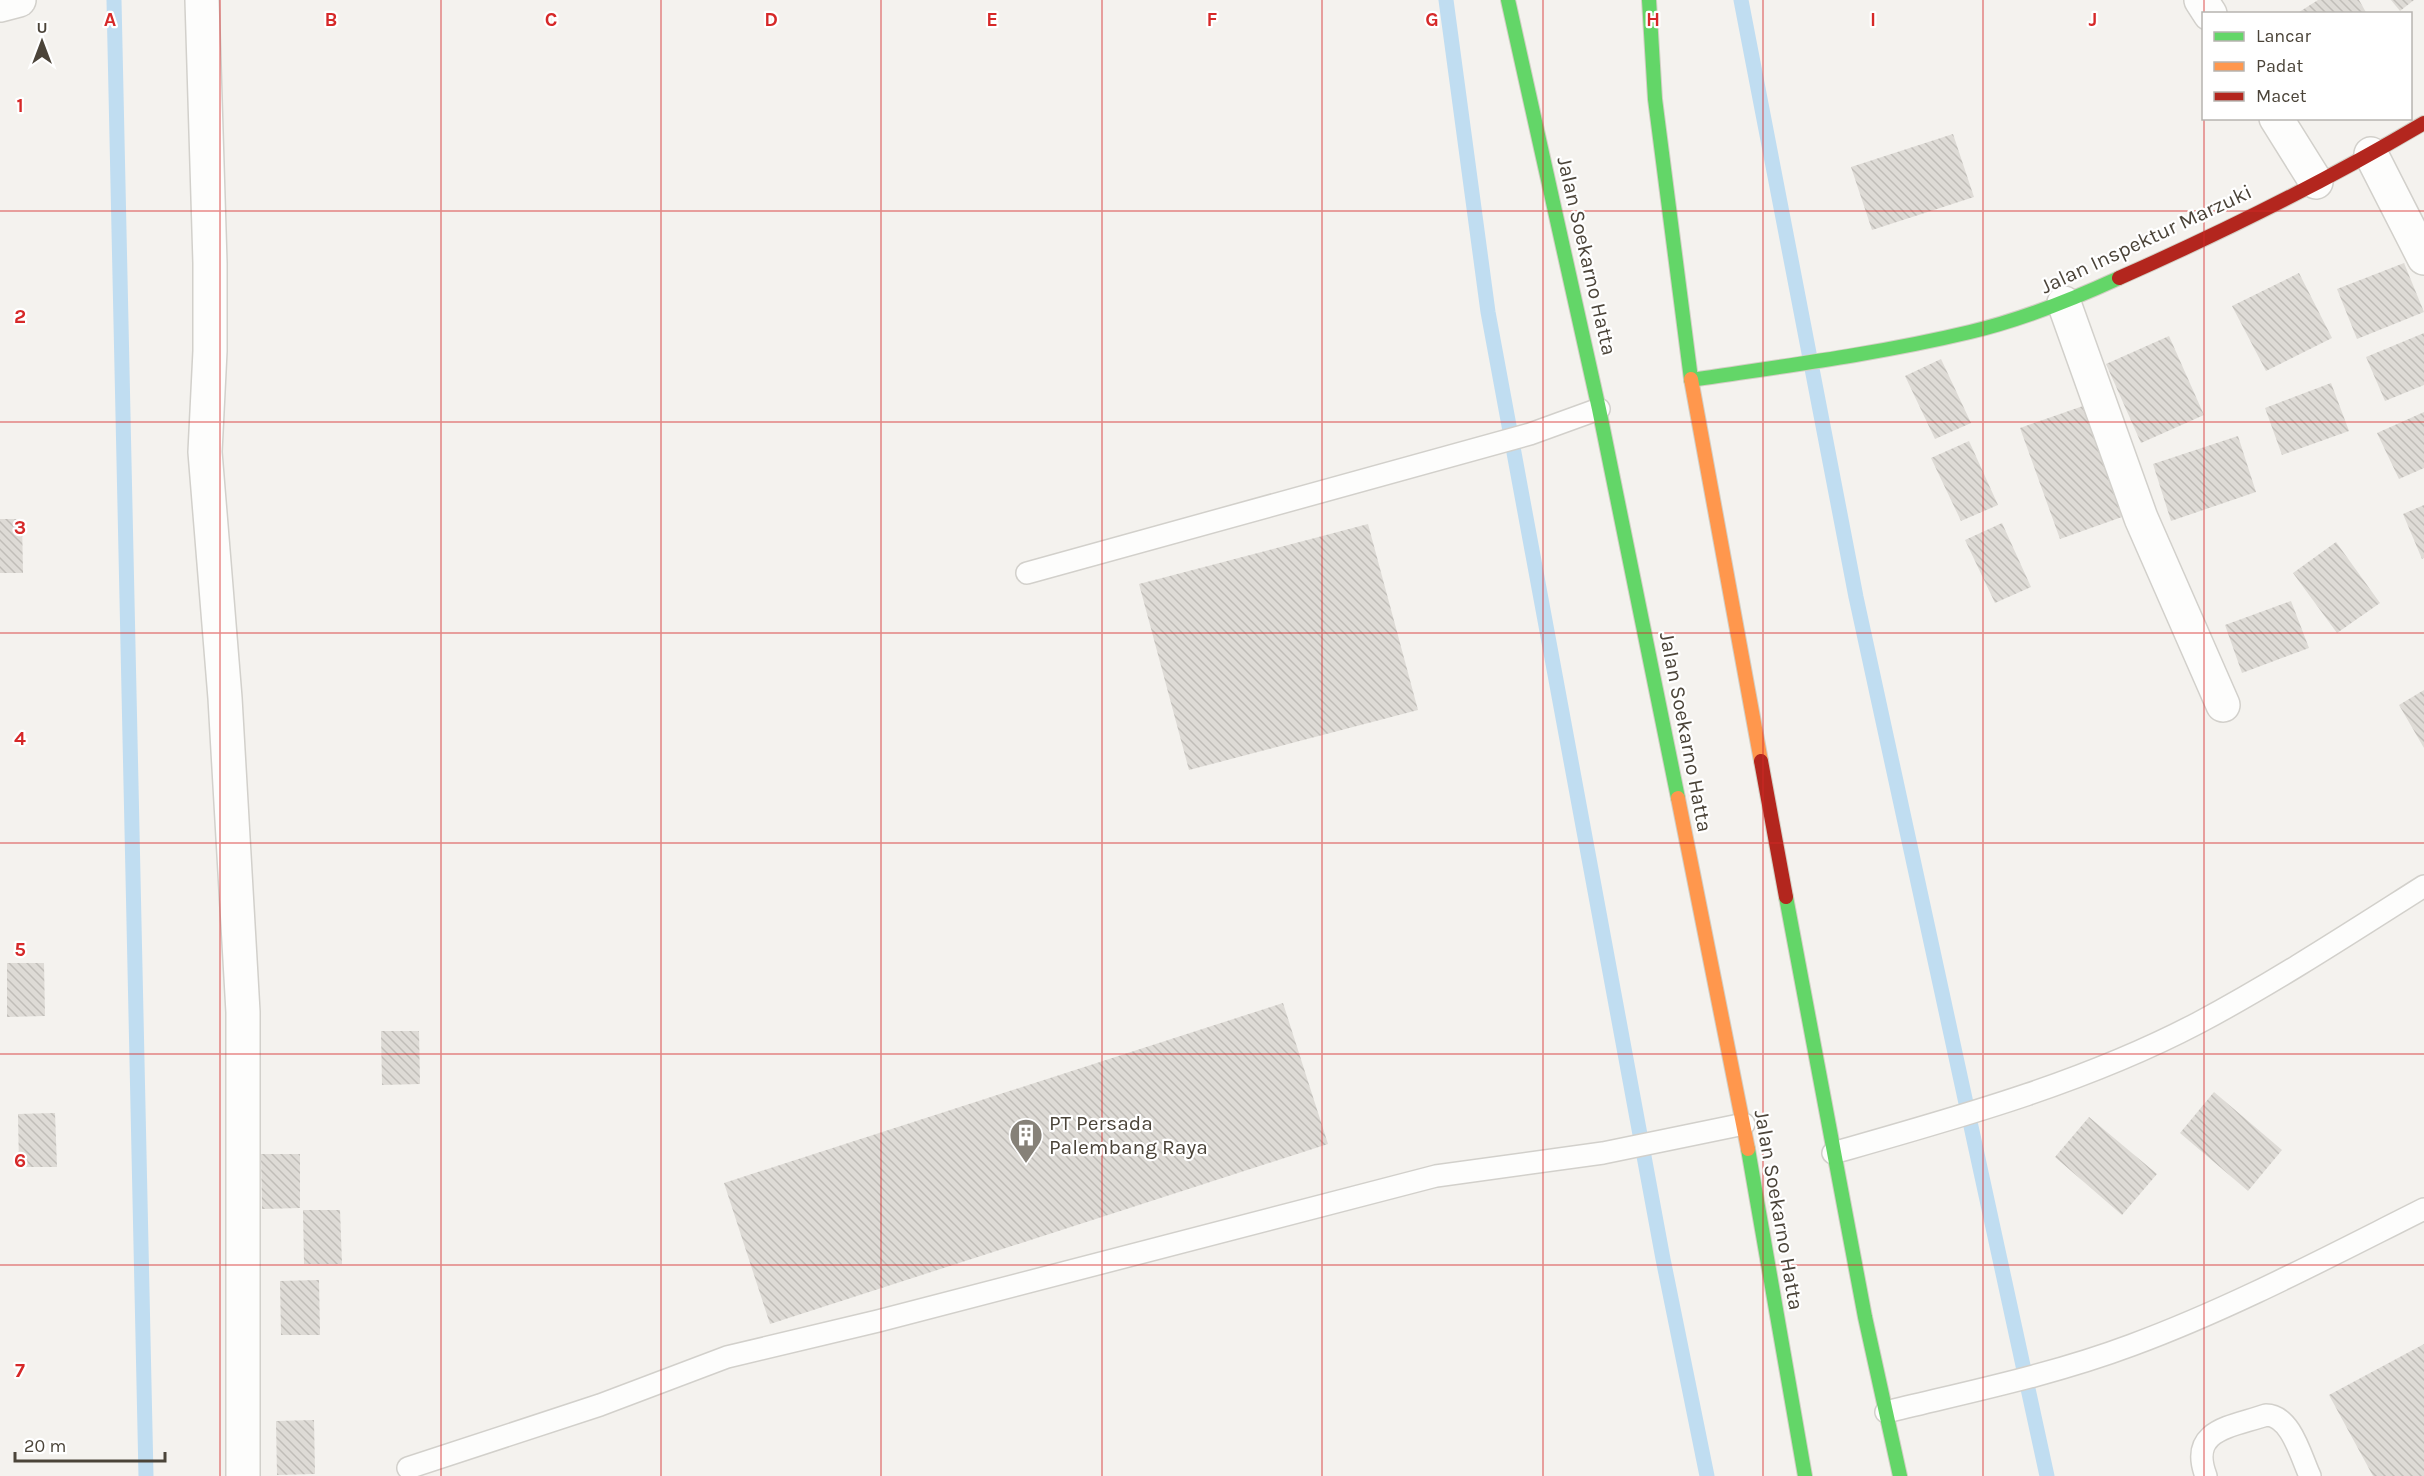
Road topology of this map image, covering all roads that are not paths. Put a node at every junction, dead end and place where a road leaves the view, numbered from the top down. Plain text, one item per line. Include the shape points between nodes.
1 (19, 0) edge
2 (202, 0) edge
3 (1508, 0) edge
4 (1648, 0) edge
5 (0, 5) edge
6 (2277, 120) edge
7 (2424, 123) edge
8 (2372, 154) junction
9 (2316, 182) junction
10 (2424, 258) edge
11 (2064, 303) junction
12 (1691, 380) junction
13 (1599, 409) junction
14 (1028, 573) dead end
15 (2223, 705) dead end
16 (2424, 886) edge
17 (1744, 1124) junction
18 (1833, 1152) junction
19 (2424, 1209) edge
20 (1886, 1412) junction
21 (408, 1468) dead end
22 (243, 1476) edge
23 (1805, 1476) edge
24 (1900, 1476) edge
25 (2206, 1476) edge
26 (2310, 1476) edge

1 - 5 street
2 - 22 street via 210,263 205,452 225,698 243,1012
3 - 13 main road, Jalan Soekarno Hatta
4 - 12 main road via 1655,99
6 - 9 street
7 - 8 main road, Jalan Inspektur Marzuki
8 - 9 main road, Jalan Inspektur Marzuki
8 - 10 street
9 - 11 main road, Jalan Inspektur Marzuki via 2198,243
11 - 12 main road, Jalan Inspektur Marzuki via 1971,332 1851,356
11 - 15 street via 2140,518
12 - 18 main road
13 - 14 lane via 1466,453
13 - 17 main road, Jalan Soekarno Hatta
16 - 18 lane via 2197,1023 2121,1058 2000,1104
17 - 21 lane via 1603,1152 1436,1176 727,1357 600,1406
17 - 23 main road, Jalan Soekarno Hatta
18 - 20 main road
19 - 20 lane via 2215,1312 2131,1346 1999,1385
20 - 24 main road
25 - 26 lane via 2201,1449 2211,1434 2272,1415 2289,1431

